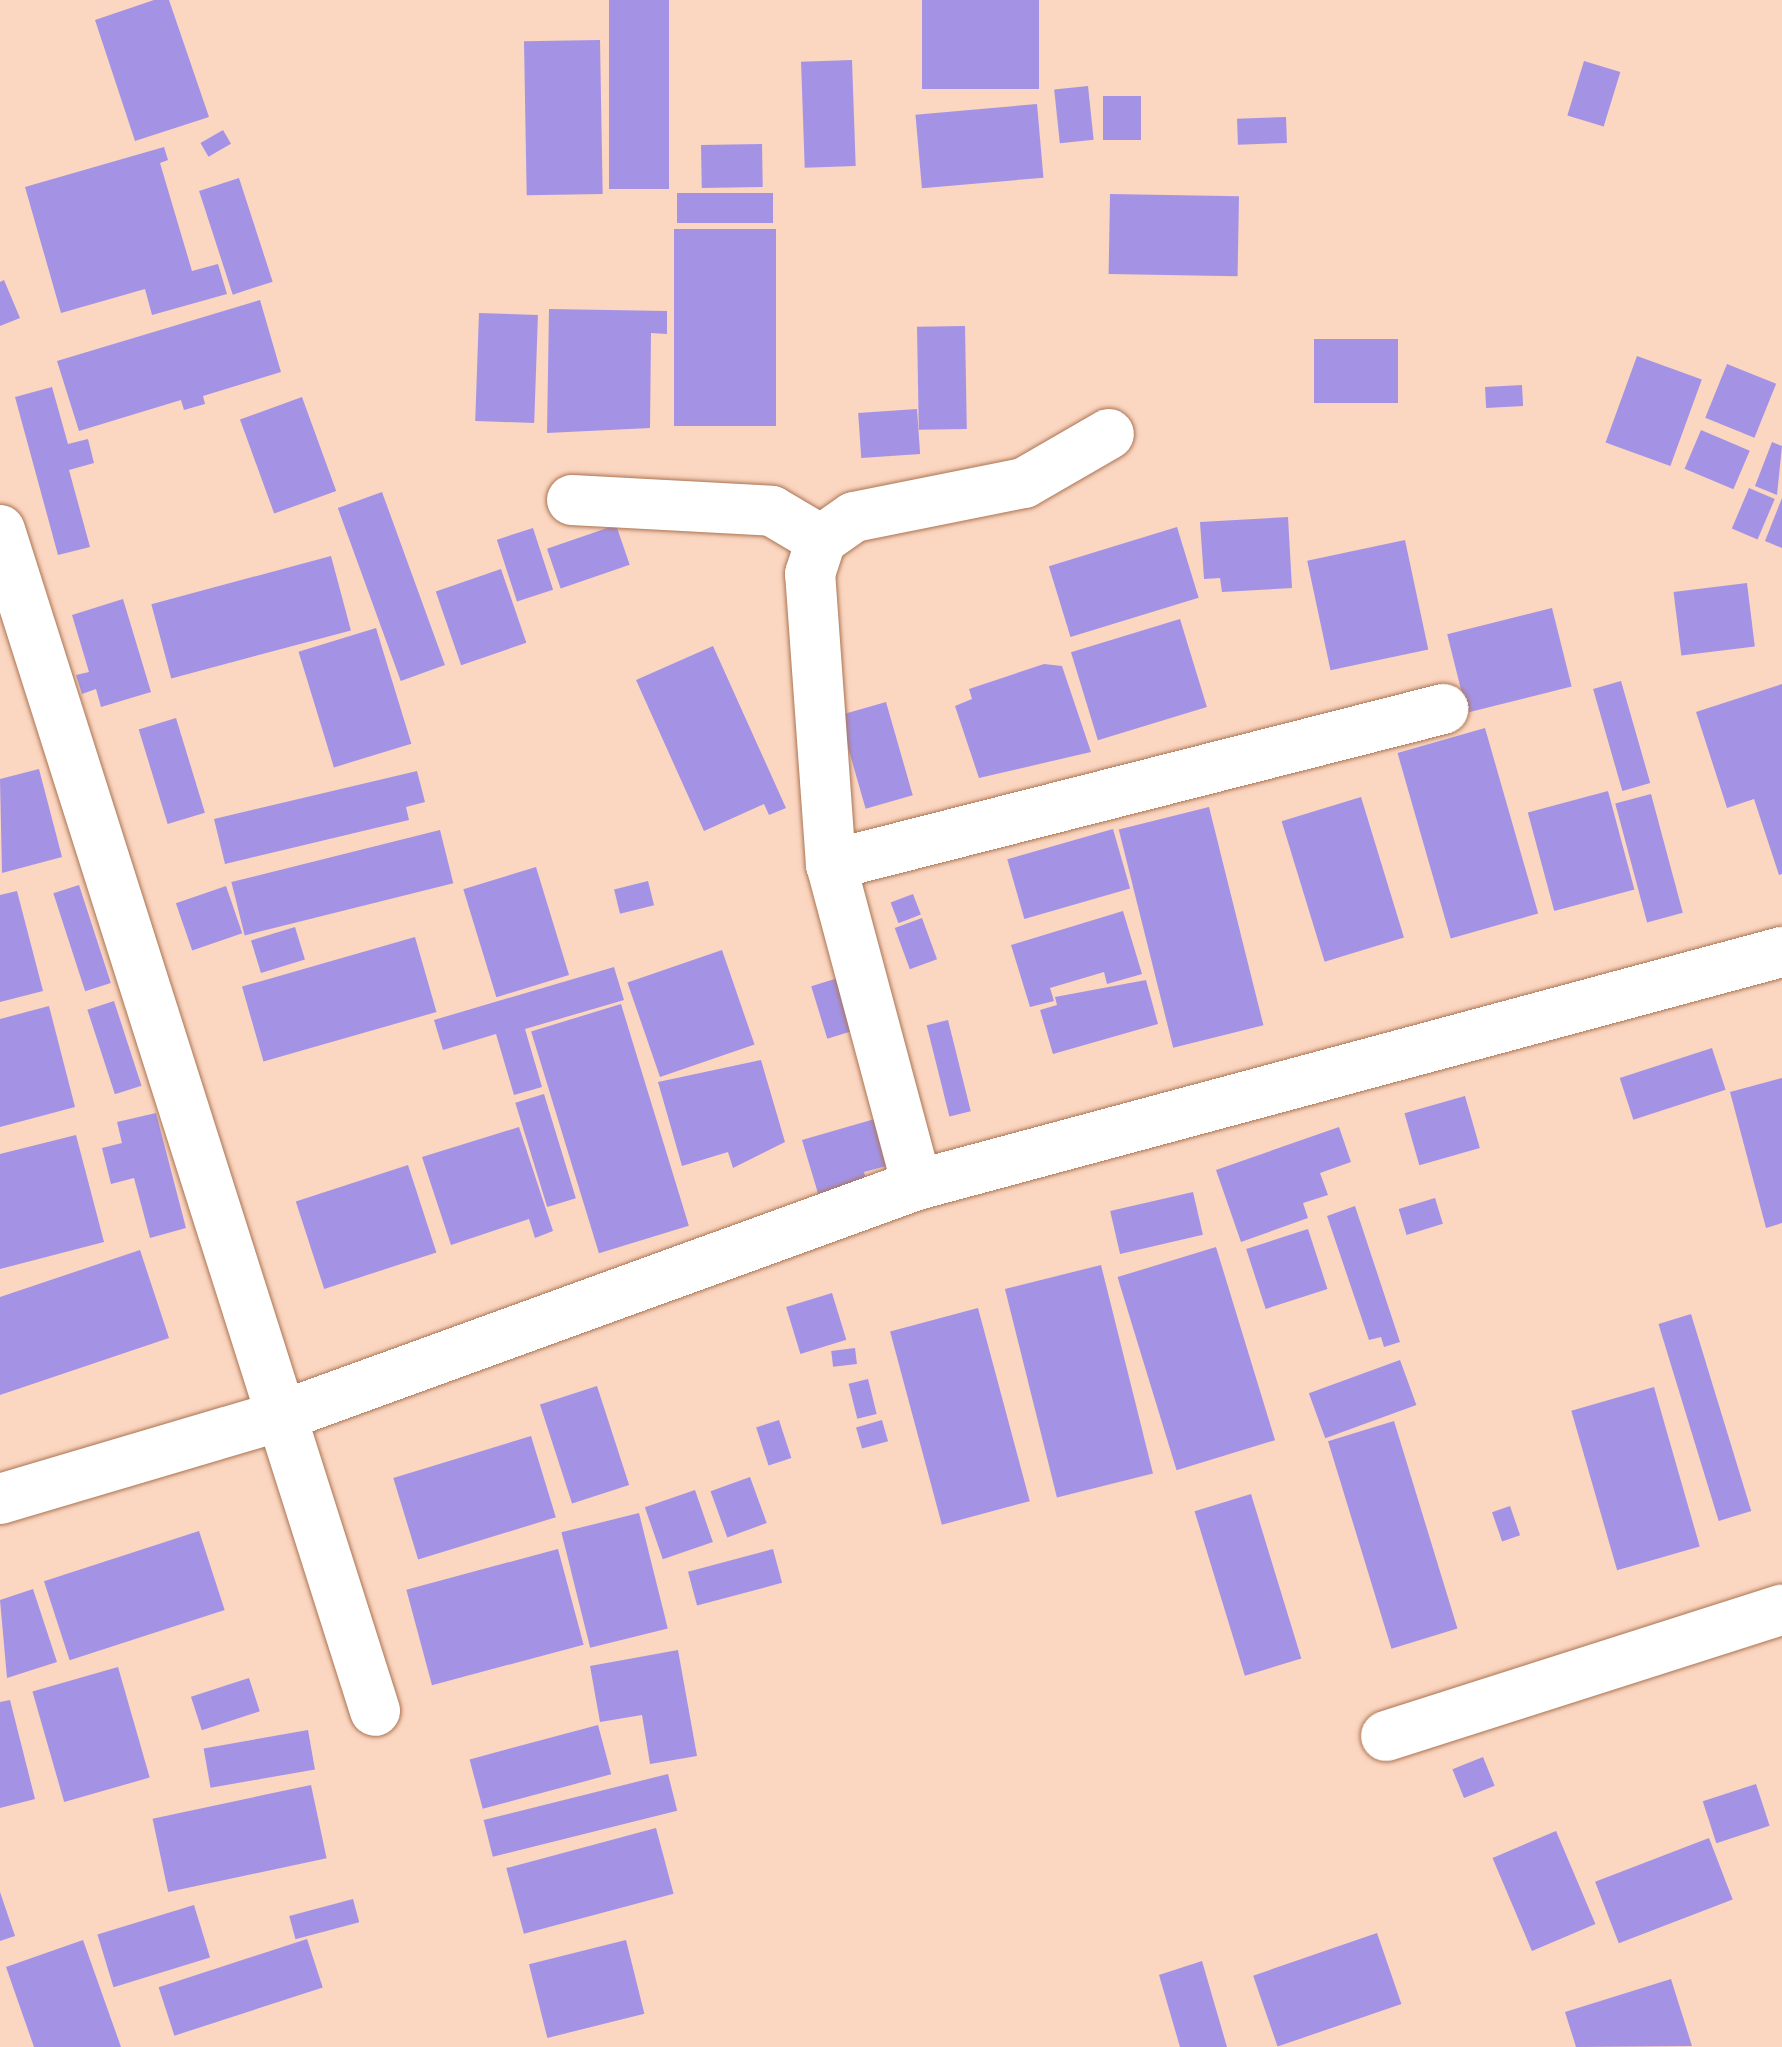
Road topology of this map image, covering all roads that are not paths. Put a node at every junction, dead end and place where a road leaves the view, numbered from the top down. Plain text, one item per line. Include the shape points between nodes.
1 (1109, 434) dead end
2 (572, 500) dead end
3 (0, 530) edge
4 (820, 540) junction
5 (1444, 709) dead end
6 (831, 865) junction
7 (1782, 952) edge
8 (917, 1185) junction
9 (284, 1415) junction
10 (0, 1500) edge
11 (1782, 1610) edge
12 (375, 1712) dead end
13 (1386, 1736) dead end

1 - 4 street via 1024,482 854,516
2 - 4 street via 772,511
3 - 9 street
4 - 6 street via 810,617
5 - 6 street
6 - 8 street
7 - 8 street
8 - 9 street
9 - 10 street
9 - 12 street
11 - 13 street

